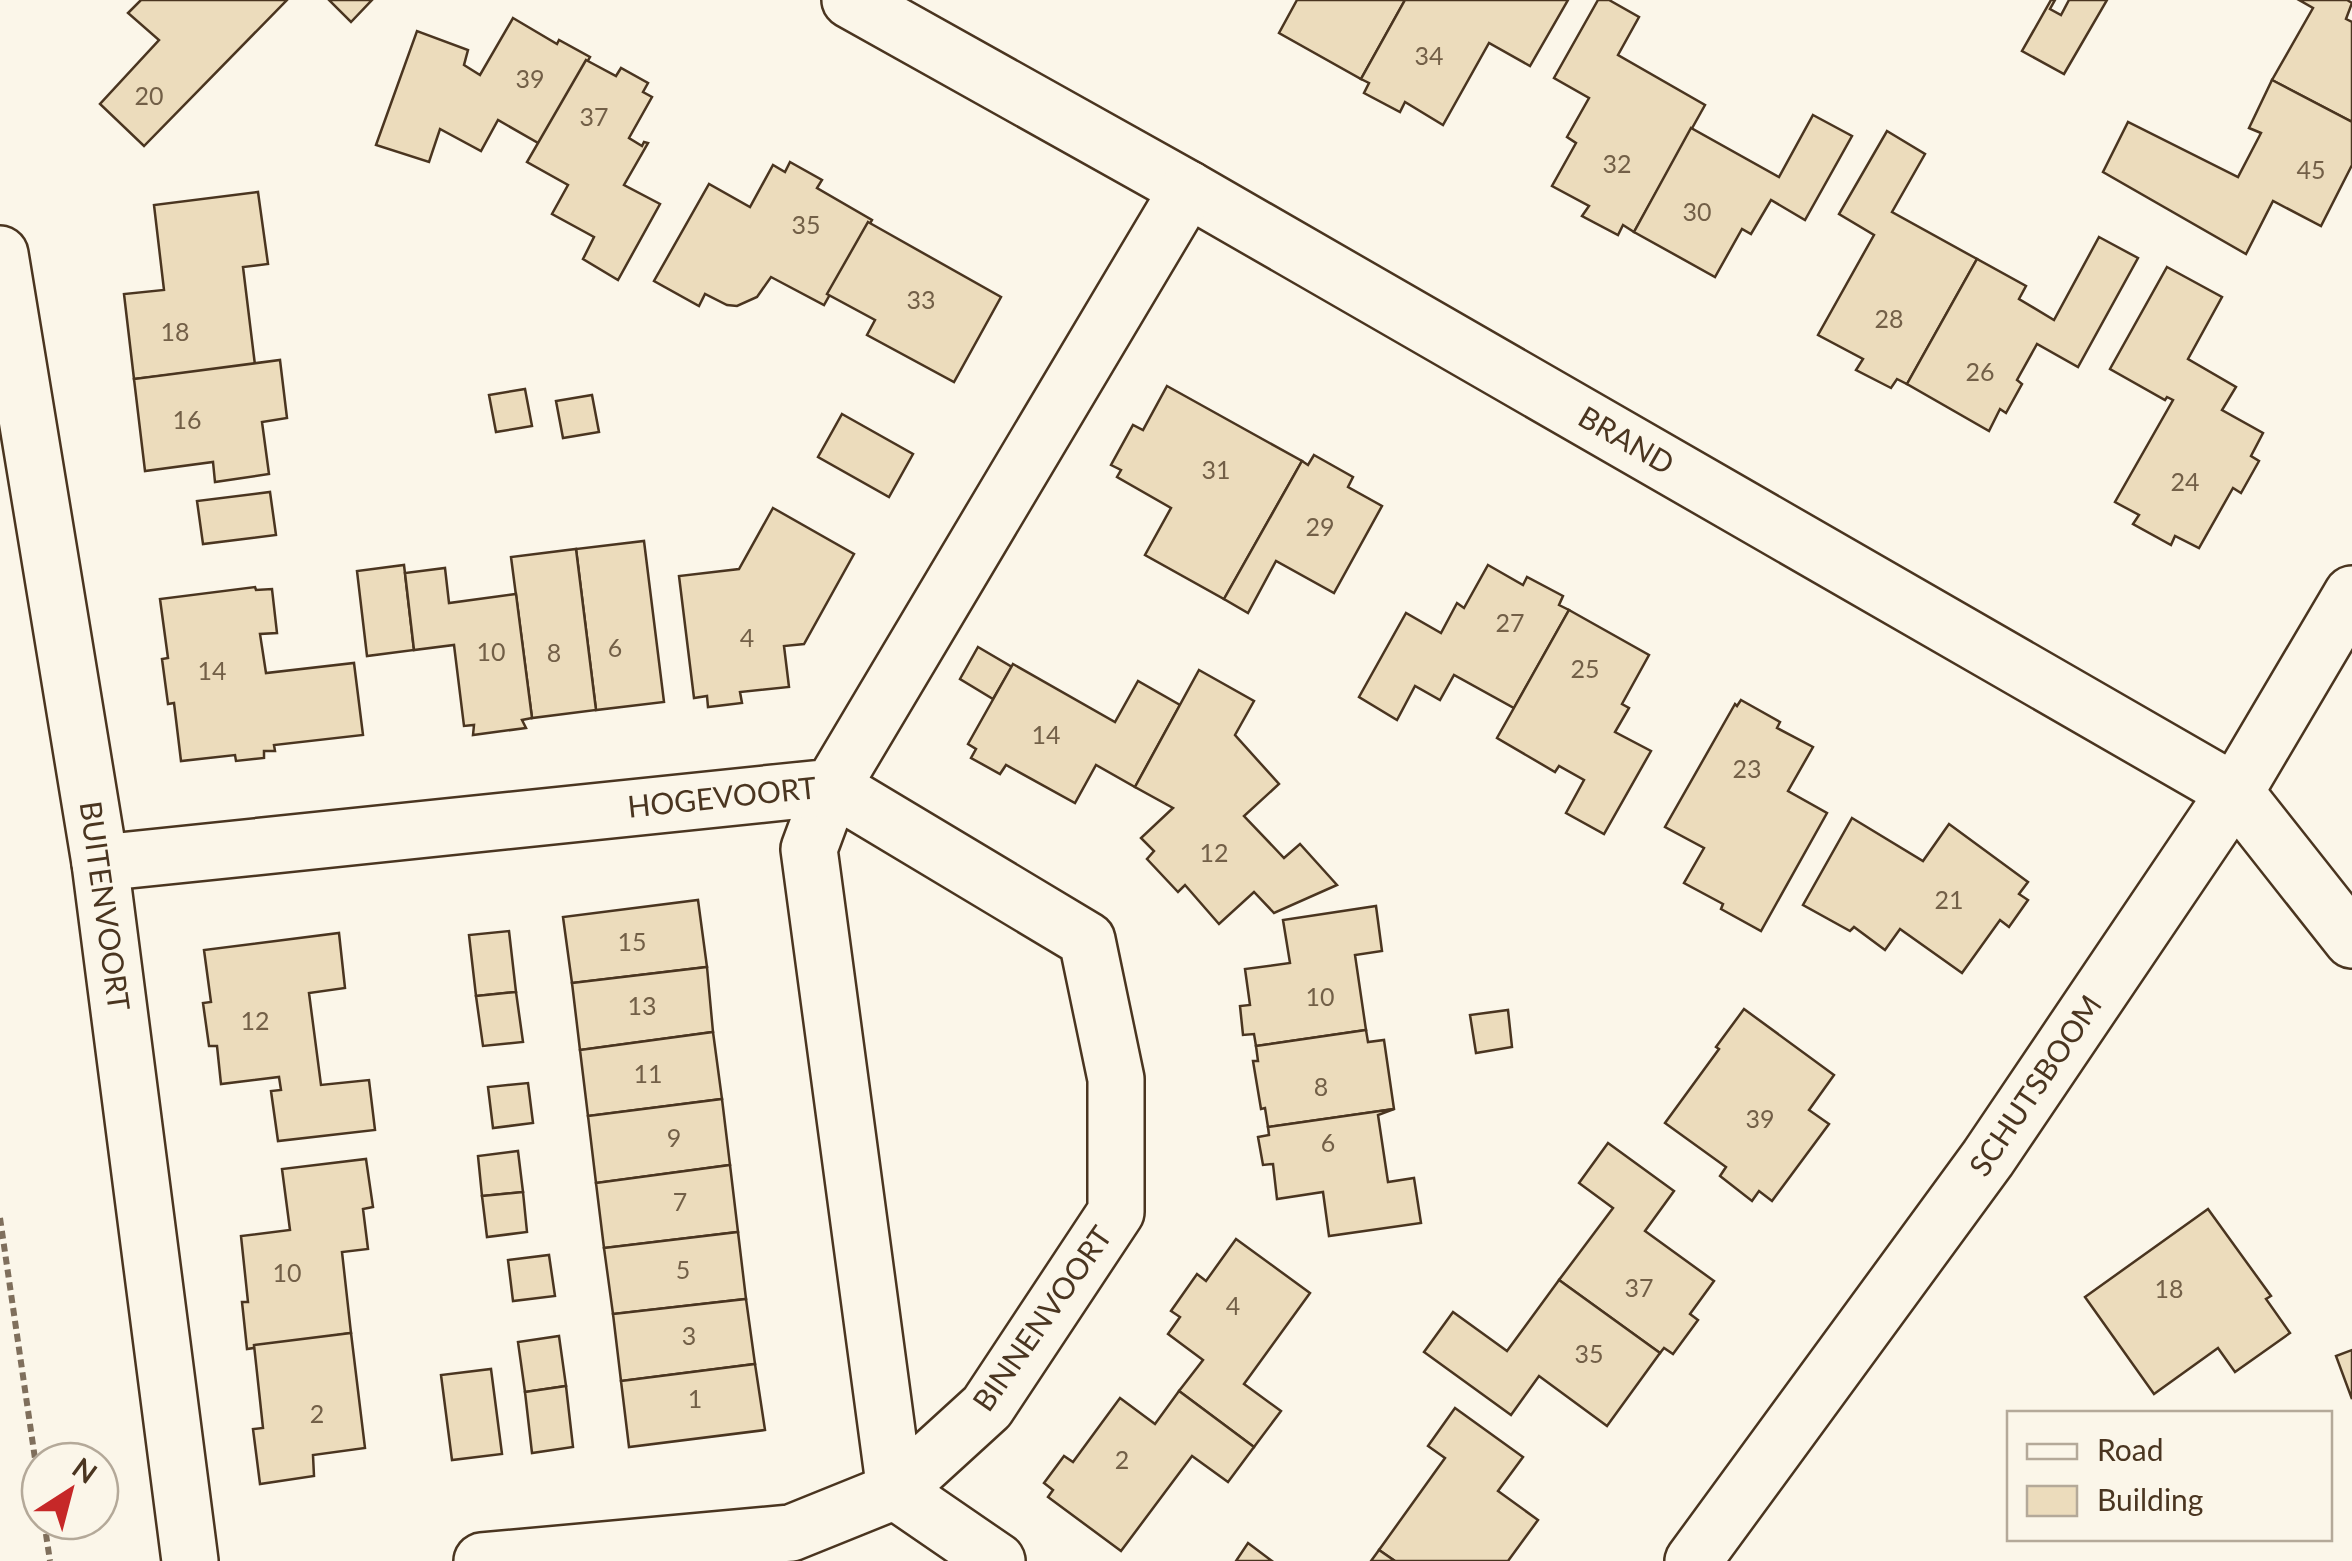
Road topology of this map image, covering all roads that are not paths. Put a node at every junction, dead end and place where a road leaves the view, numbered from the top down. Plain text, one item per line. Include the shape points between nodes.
1 (850, 0) edge
2 (1188, 189) junction
3 (0, 254) edge
4 (2352, 594) edge
5 (832, 787) junction
6 (2236, 792) junction
7 (100, 863) junction
8 (2352, 940) edge
9 (895, 1491) junction
10 (190, 1561) edge
11 (482, 1561) edge
12 (996, 1561) edge
13 (1693, 1561) edge

1 - 2 street, BRAND
2 - 5 street, HOGEVOORT
2 - 6 street, BRAND
3 - 7 street, BUITENVOORT
4 - 6 street, SCHUTSBOOM
5 - 7 street, HOGEVOORT
5 - 9 street via 809,849
5 - 9 street, BINNENVOORT via 1087,940 1116,1079 1116,1212 988,1406
6 - 8 street, BRAND
6 - 13 street, SCHUTSBOOM via 1988,1158
7 - 10 street, BUITENVOORT
9 - 11 street via 790,1533
9 - 12 street

